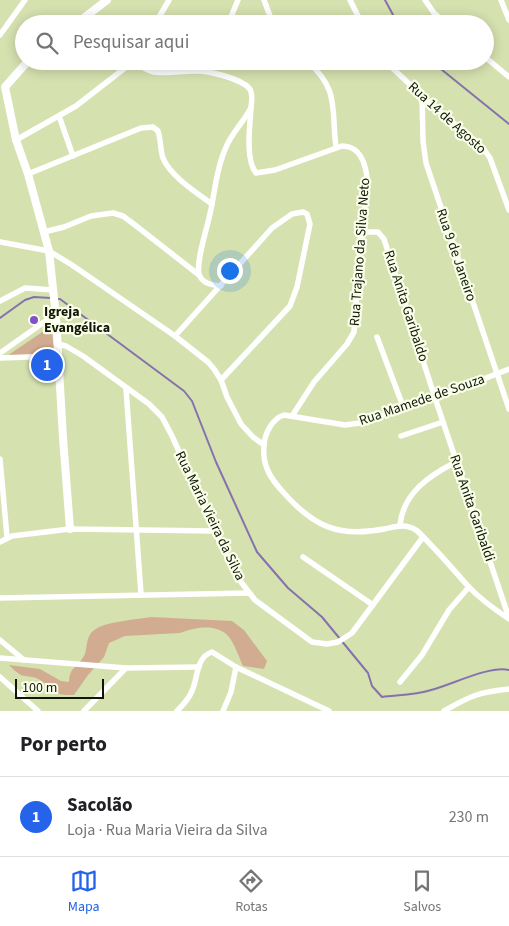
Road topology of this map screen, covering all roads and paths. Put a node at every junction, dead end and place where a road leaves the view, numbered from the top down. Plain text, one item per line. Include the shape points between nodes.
1 (25, 0) edge
2 (107, 0) edge
3 (169, 0) edge
4 (238, 0) edge
5 (264, 0) edge
6 (350, 0) edge
7 (425, 0) edge
8 (501, 0) edge
9 (88, 15) edge
10 (160, 15) edge
11 (232, 15) edge
12 (270, 15) edge
13 (358, 15) edge
14 (436, 15) edge
15 (509, 20) edge
16 (0, 35) edge
17 (494, 64) edge
18 (19, 70) edge
19 (123, 70) edge
20 (150, 70) edge
21 (317, 70) edge
22 (395, 70) edge
23 (190, 71) joint
24 (509, 77) edge
25 (2, 88) edge
26 (422, 96) junction
27 (250, 108) junction
28 (59, 116) junction
29 (16, 140) junction
30 (336, 147) junction
31 (73, 156) junction
32 (28, 174) junction
33 (212, 204) junction
34 (509, 210) edge
35 (44, 232) junction
36 (361, 232) junction
37 (0, 242) edge
38 (49, 251) junction
39 (199, 275) junction
40 (221, 286) junction
41 (53, 290) junction
42 (0, 301) edge
43 (56, 317) junction
44 (175, 336) junction
45 (377, 337) dead end
46 (58, 344) junction
47 (0, 353) edge
48 (58, 356) junction
49 (0, 358) edge
50 (509, 369) edge
51 (497, 374) junction
52 (221, 380) junction
53 (126, 389) junction
54 (435, 398) junction
55 (404, 409) junction
56 (509, 409) edge
57 (292, 416) junction
58 (443, 422) junction
59 (401, 436) dead end
60 (264, 445) junction
61 (0, 459) edge
62 (456, 462) junction
63 (400, 525) junction
64 (70, 529) junction
65 (137, 529) junction
66 (214, 531) junction
67 (7, 537) junction
68 (423, 537) junction
69 (0, 542) edge
70 (303, 557) dead end
71 (469, 587) junction
72 (249, 593) junction
73 (141, 594) junction
74 (0, 598) edge
75 (373, 604) junction
76 (509, 618) edge
77 (0, 640) edge
78 (0, 658) edge
79 (24, 660) junction
80 (198, 666) junction
81 (236, 667) junction
82 (126, 668) junction
83 (0, 677) edge
84 (400, 682) dead end
85 (509, 689) edge
86 (38, 711) edge
87 (84, 711) edge
88 (177, 711) edge
89 (224, 711) edge
90 (329, 711) edge
91 (444, 711) edge

1 - 16 street
2 - 9 street
3 - 10 street
4 - 11 street
5 - 12 street
6 - 13 street
7 - 14 street
8 - 15 street
17 - 24 street
18 - 25 street
19 - 28 street
20 - 23 street
21 - 30 street via 330,89
22 - 26 street, Rua 14 de Agosto
23 - 27 street via 244,84 251,93
25 - 29 street
26 - 34 street, Rua 14 de Agosto via 483,148 490,158
26 - 51 street, Rua 9 de Janeiro via 426,164
27 - 30 street via 250,154 256,173 275,170
27 - 33 street via 223,153
28 - 29 street
28 - 31 street
29 - 32 street
30 - 36 street, Rua Trajano da Silva Neto via 347,146 359,152 366,170
31 - 32 street
31 - 33 street via 141,128 153,128 158,131 167,165 192,190
32 - 35 street
33 - 39 street
35 - 38 street
35 - 39 street via 91,216 113,213 135,224
36 - 54 street, Rua Anita Garibaldo via 378,232 384,239
36 - 57 street, Rua Trajano da Silva Neto via 354,332
37 - 38 street
38 - 41 street
38 - 44 street
39 - 40 street via 204,282
40 - 44 street
40 - 52 street via 272,228 292,214 307,214 310,224 290,306
41 - 42 street via 25,288
41 - 43 street
43 - 46 street
43 - 47 street
44 - 52 street via 208,362
45 - 55 street
46 - 48 street
46 - 53 street, Rua Maria Vieira da Silva via 83,356
48 - 49 street
48 - 64 street
50 - 51 street, Rua Mamede de Souza
51 - 54 street, Rua Mamede de Souza
51 - 56 street, Rua 9 de Janeiro
52 - 60 street via 241,424
53 - 65 street
53 - 66 street, Rua Maria Vieira da Silva via 162,417
54 - 55 street, Rua Mamede de Souza
54 - 58 street, Rua Anita Garibaldi
55 - 57 street, Rua Mamede de Souza via 345,425
57 - 60 street via 277,417 269,428
58 - 59 street
58 - 62 street, Rua Anita Garibaldi
60 - 63 street via 270,477 313,520 340,530 358,532
61 - 67 street
62 - 63 street via 421,484 409,498
62 - 76 street, Rua Anita Garibaldi
63 - 68 street via 416,530
64 - 65 street
64 - 67 street
65 - 66 street
65 - 73 street
66 - 72 street, Rua Maria Vieira da Silva
67 - 69 street
68 - 71 street
68 - 75 street, Rua Maria Vieira da Silva
70 - 75 street
71 - 76 street via 494,610
71 - 84 street via 449,610 422,655
72 - 73 street
72 - 75 street, Rua Maria Vieira da Silva via 312,642 327,644 345,639 352,633
73 - 74 street
77 - 79 street
78 - 79 street
79 - 82 street
80 - 81 street via 203,657 212,652
80 - 82 street
80 - 88 street via 192,693
81 - 89 street
81 - 90 street
82 - 87 street
83 - 86 street
85 - 91 street via 472,695

